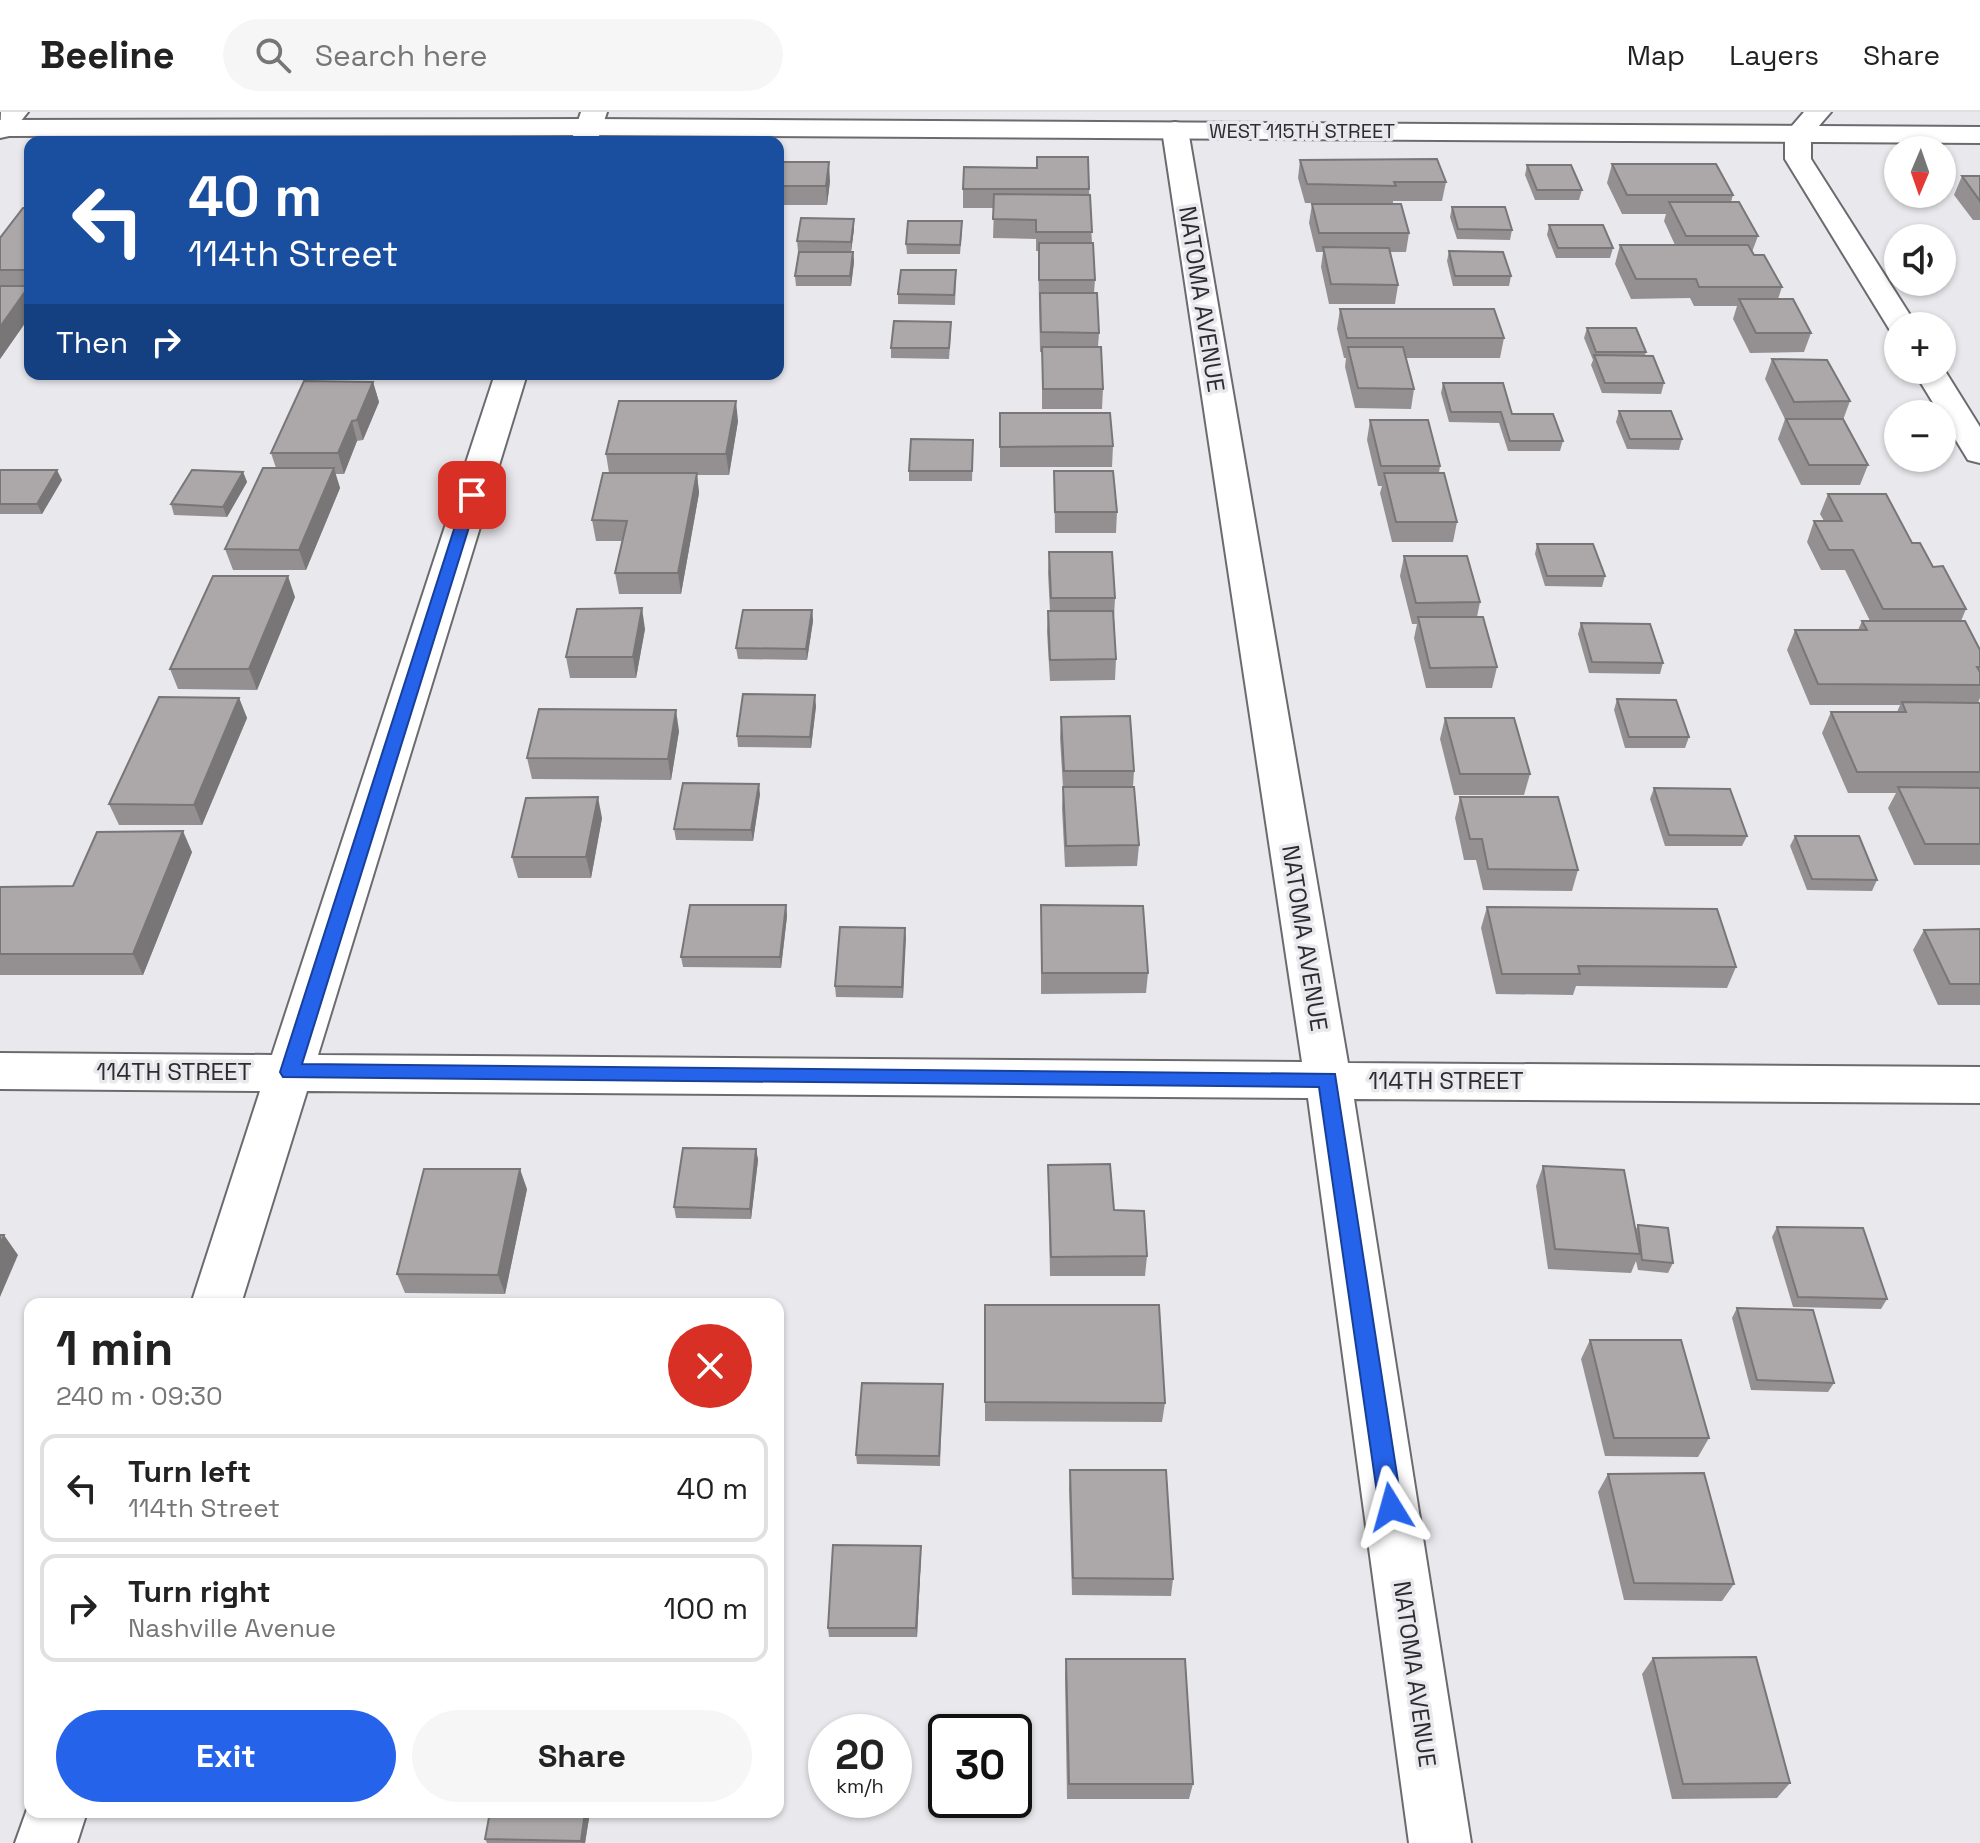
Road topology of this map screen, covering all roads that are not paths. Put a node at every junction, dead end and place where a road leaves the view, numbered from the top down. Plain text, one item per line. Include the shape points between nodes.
1 (1818, 112) edge
2 (4, 124) edge
3 (589, 127) edge
4 (1175, 130) junction
5 (1798, 134) junction
6 (1980, 135) edge
7 (1893, 312) edge
8 (509, 380) edge
9 (1938, 384) edge
10 (1980, 453) edge
11 (0, 1071) edge
12 (290, 1072) junction
13 (1328, 1079) junction
14 (1980, 1085) edge
15 (218, 1298) edge
16 (54, 1818) edge
17 (46, 1843) edge
18 (1440, 1843) edge

1 - 5 street
2 - 3 street, WEST 115TH STREET
3 - 4 street, WEST 115TH STREET
4 - 5 street, WEST 115TH STREET
4 - 13 street, NATOMA AVENUE
5 - 6 street, WEST 115TH STREET
5 - 7 street via 1798,159
8 - 12 street
9 - 10 street
11 - 12 street, 114TH STREET
12 - 13 street, 114TH STREET
12 - 15 street
13 - 14 street, 114TH STREET
13 - 18 street, NATOMA AVENUE
16 - 17 street

